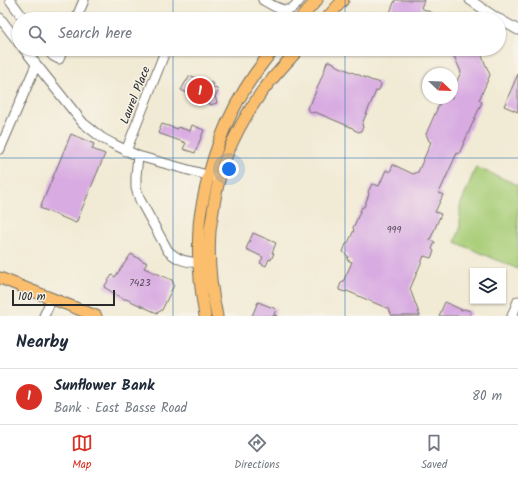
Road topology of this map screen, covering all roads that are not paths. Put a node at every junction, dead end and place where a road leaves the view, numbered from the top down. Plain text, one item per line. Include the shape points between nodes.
1 (10, 0) edge
2 (84, 0) edge
3 (264, 0) edge
4 (300, 0) edge
5 (317, 0) edge
6 (343, 0) edge
7 (470, 0) edge
8 (19, 12) edge
9 (79, 12) edge
10 (306, 12) edge
11 (332, 12) edge
12 (488, 12) edge
13 (0, 18) edge
14 (506, 23) edge
15 (518, 30) edge
16 (12, 34) edge
17 (29, 56) edge
18 (163, 56) edge
19 (268, 56) edge
20 (293, 56) edge
21 (36, 65) junction
22 (0, 149) edge
23 (126, 150) junction
24 (138, 156) junction
25 (214, 176) junction
26 (198, 262) junction
27 (0, 278) edge
28 (52, 298) junction
29 (518, 301) edge
30 (44, 316) edge
31 (96, 316) edge
32 (205, 316) edge
33 (217, 316) edge
34 (512, 316) edge

1 - 8 street
2 - 9 street
3 - 4 street via 286,10 290,10
5 - 10 main road
6 - 11 main road
7 - 12 street
13 - 16 street
14 - 15 street
17 - 21 street
18 - 23 street, Laurel Place
19 - 25 main road via 248,83 217,146
20 - 25 main road via 262,92 246,116
21 - 22 street
21 - 23 street via 83,123 102,138
23 - 24 street
24 - 25 street
24 - 26 street via 136,188 168,251 184,262
25 - 26 main road via 199,227
25 - 33 main road via 210,231 211,278
26 - 32 main road
27 - 28 main road
28 - 30 street
28 - 31 main road
29 - 34 street

